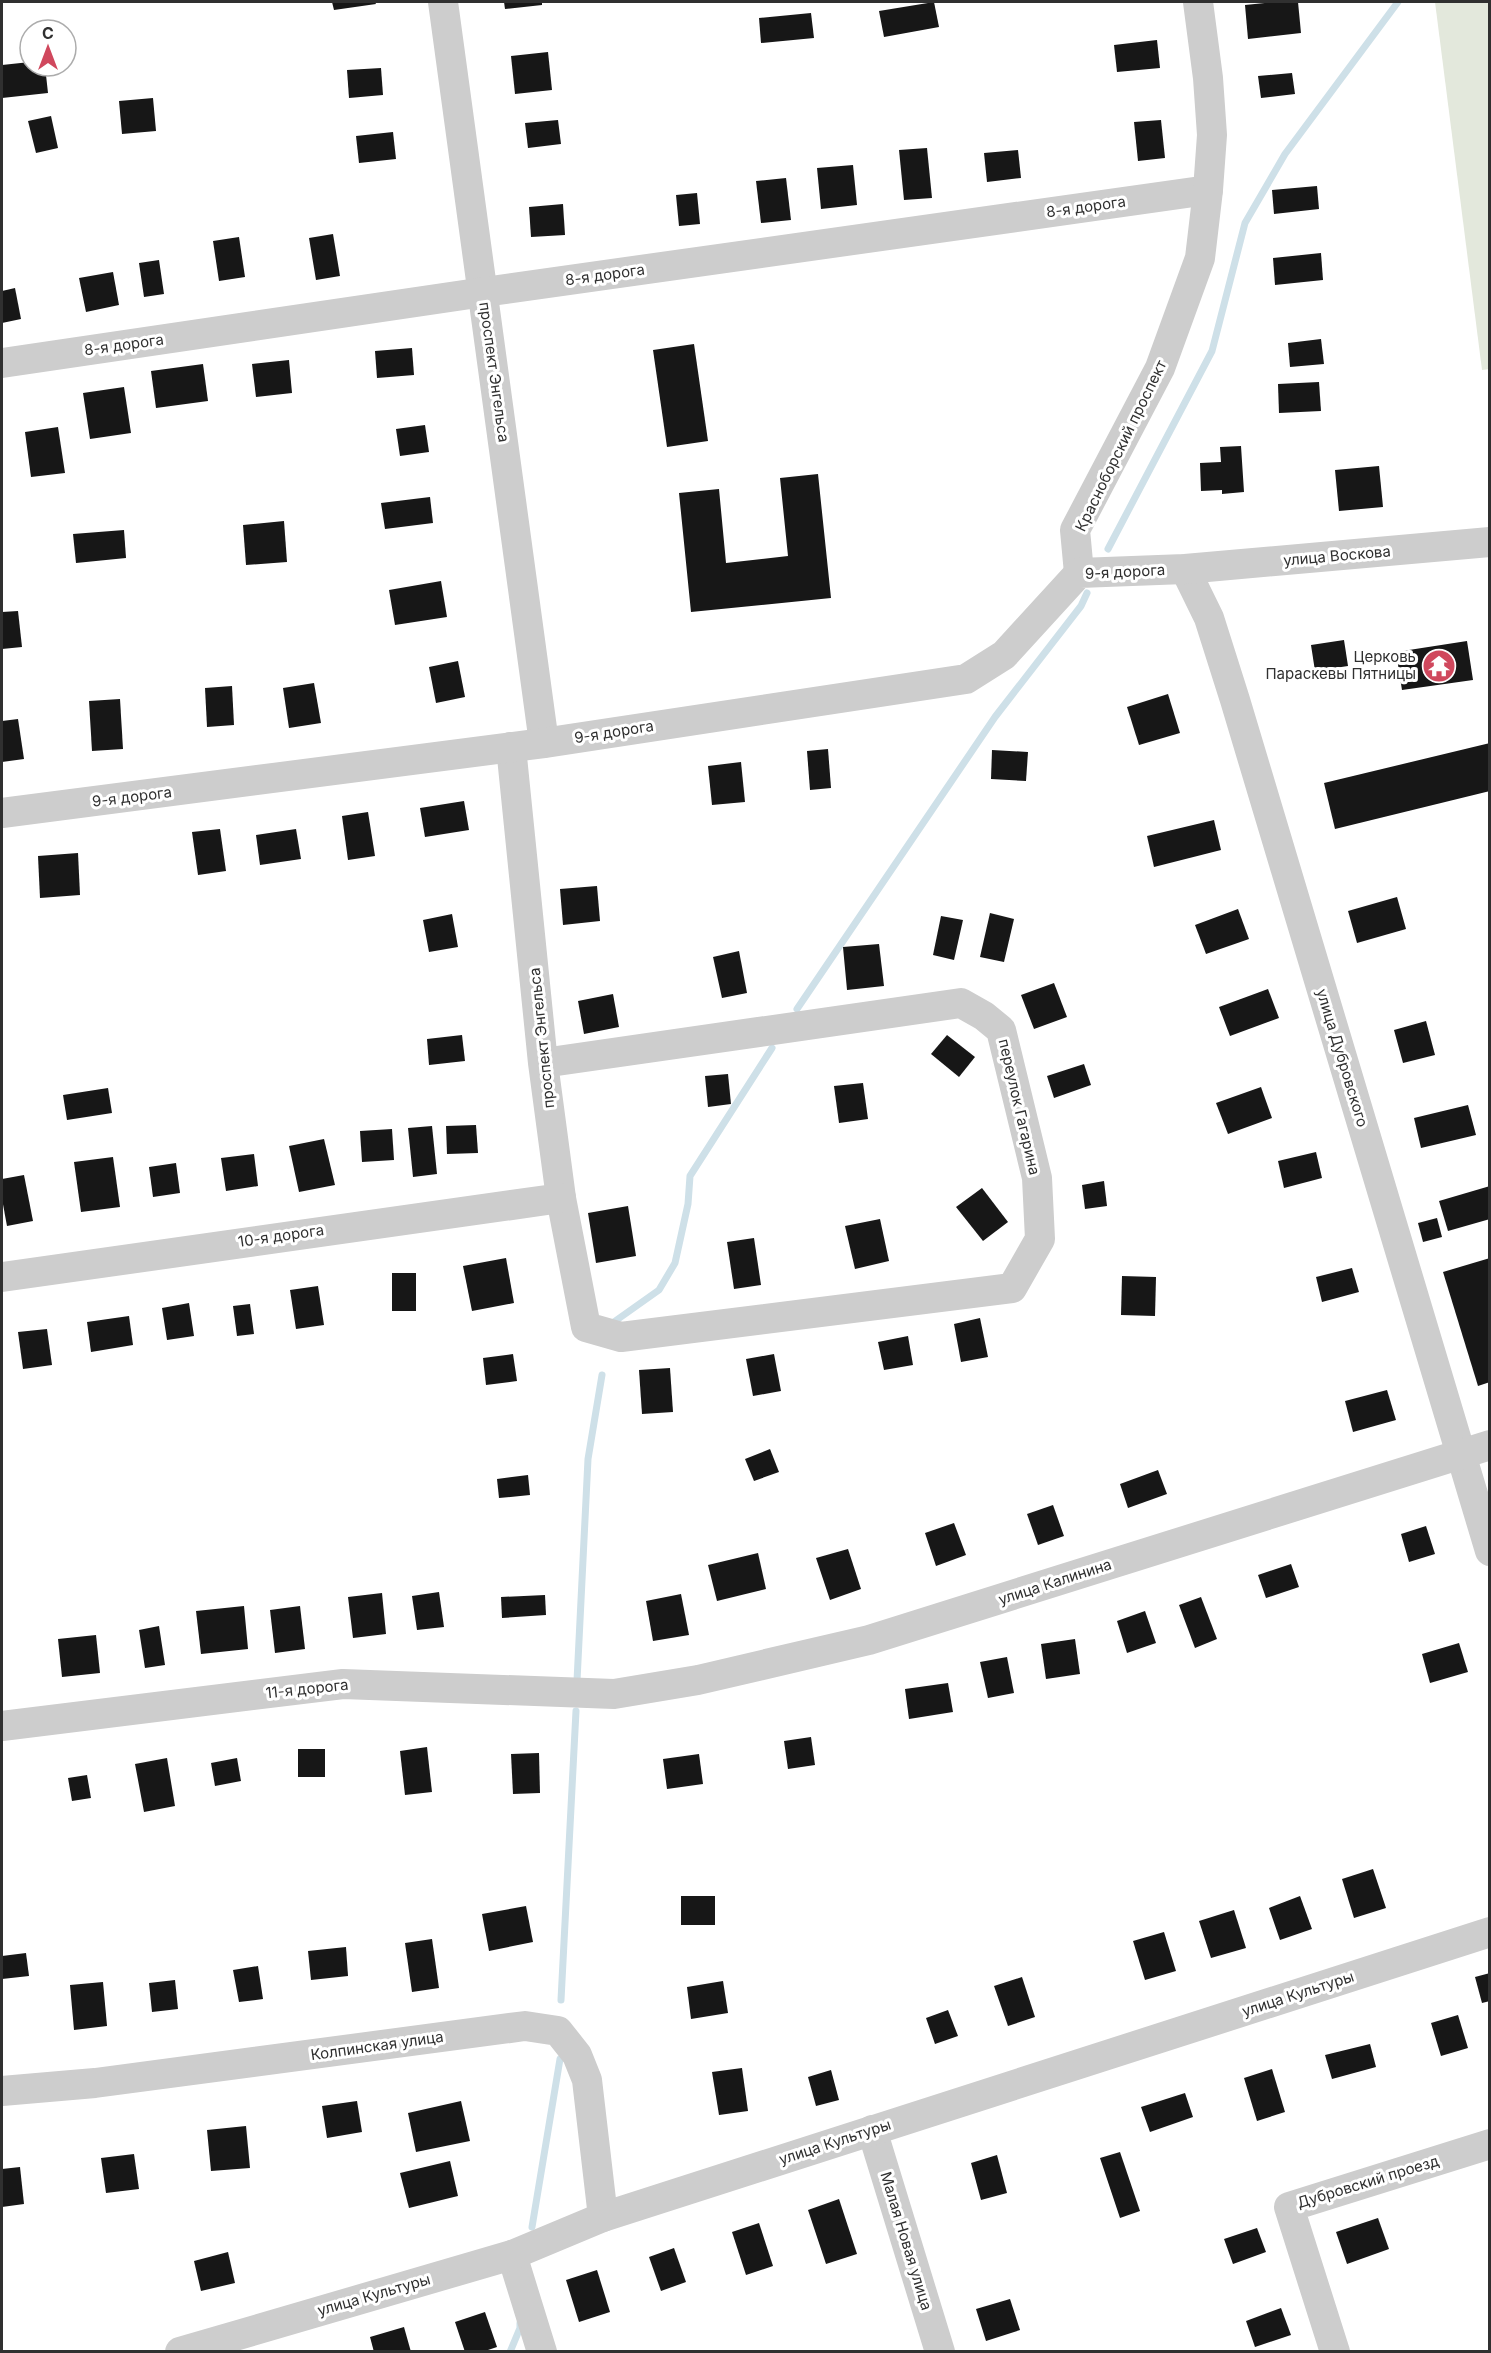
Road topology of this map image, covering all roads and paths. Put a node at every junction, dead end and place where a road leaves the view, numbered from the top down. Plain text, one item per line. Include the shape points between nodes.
1 (443, 2) edge
2 (1198, 2) edge
3 (1208, 190) junction
4 (484, 292) junction
5 (2, 363) edge
6 (1490, 542) edge
7 (1185, 569) junction
8 (1079, 573) junction
9 (544, 743) junction
10 (511, 747) junction
11 (2, 813) edge
12 (543, 1063) junction
13 (561, 1197) junction
14 (2, 1277) edge
15 (586, 1327) joint
16 (1490, 1445) edge
17 (1460, 1454) junction
18 (1490, 1551) edge
19 (614, 1694) joint
20 (2, 1726) edge
21 (1490, 1932) edge
22 (2, 2091) edge
23 (873, 2130) junction
24 (1490, 2144) edge
25 (603, 2217) junction
26 (512, 2255) junction
27 (180, 2352) edge
28 (542, 2352) edge
29 (940, 2352) edge
30 (1335, 2352) edge

1 - 4 street, проспект Энгельса
2 - 3 street, Красноборский проспект via 1212,135
3 - 4 street, 8-я дорога
3 - 8 street, Красноборский проспект via 1200,258 1160,368 1075,530
4 - 5 street, 8-я дорога
4 - 9 street, проспект Энгельса
6 - 7 street, улица Воскова
7 - 8 street, 9-я дорога
7 - 17 street, улица Дубровского via 1207,612 1235,700
8 - 9 street, 9-я дорога via 1004,655 966,679
9 - 10 street, 9-я дорога
10 - 11 street, 9-я дорога
10 - 12 street, проспект Энгельса
12 - 13 street, проспект Энгельса
12 - 15 street, переулок Гагарина via 961,1003 1001,1030 1037,1178 1040,1239 1012,1288 621,1337
13 - 14 street, 10-я дорога
13 - 15 street, проспект Энгельса
16 - 17 street, улица Калинина
17 - 18 street, улица Дубровского
17 - 19 street, улица Калинина via 869,1640 698,1680
19 - 20 street, 11-я дорога via 344,1684
21 - 23 street, улица Культуры
22 - 25 street, Колпинская улица via 95,2083 525,2026 558,2031 577,2055 587,2080
23 - 25 street, улица Культуры
23 - 29 street, Малая Новая улица
24 - 30 street, Дубровский проезд via 1289,2207
25 - 26 street, улица Культуры
26 - 27 street, улица Культуры
26 - 28 street

